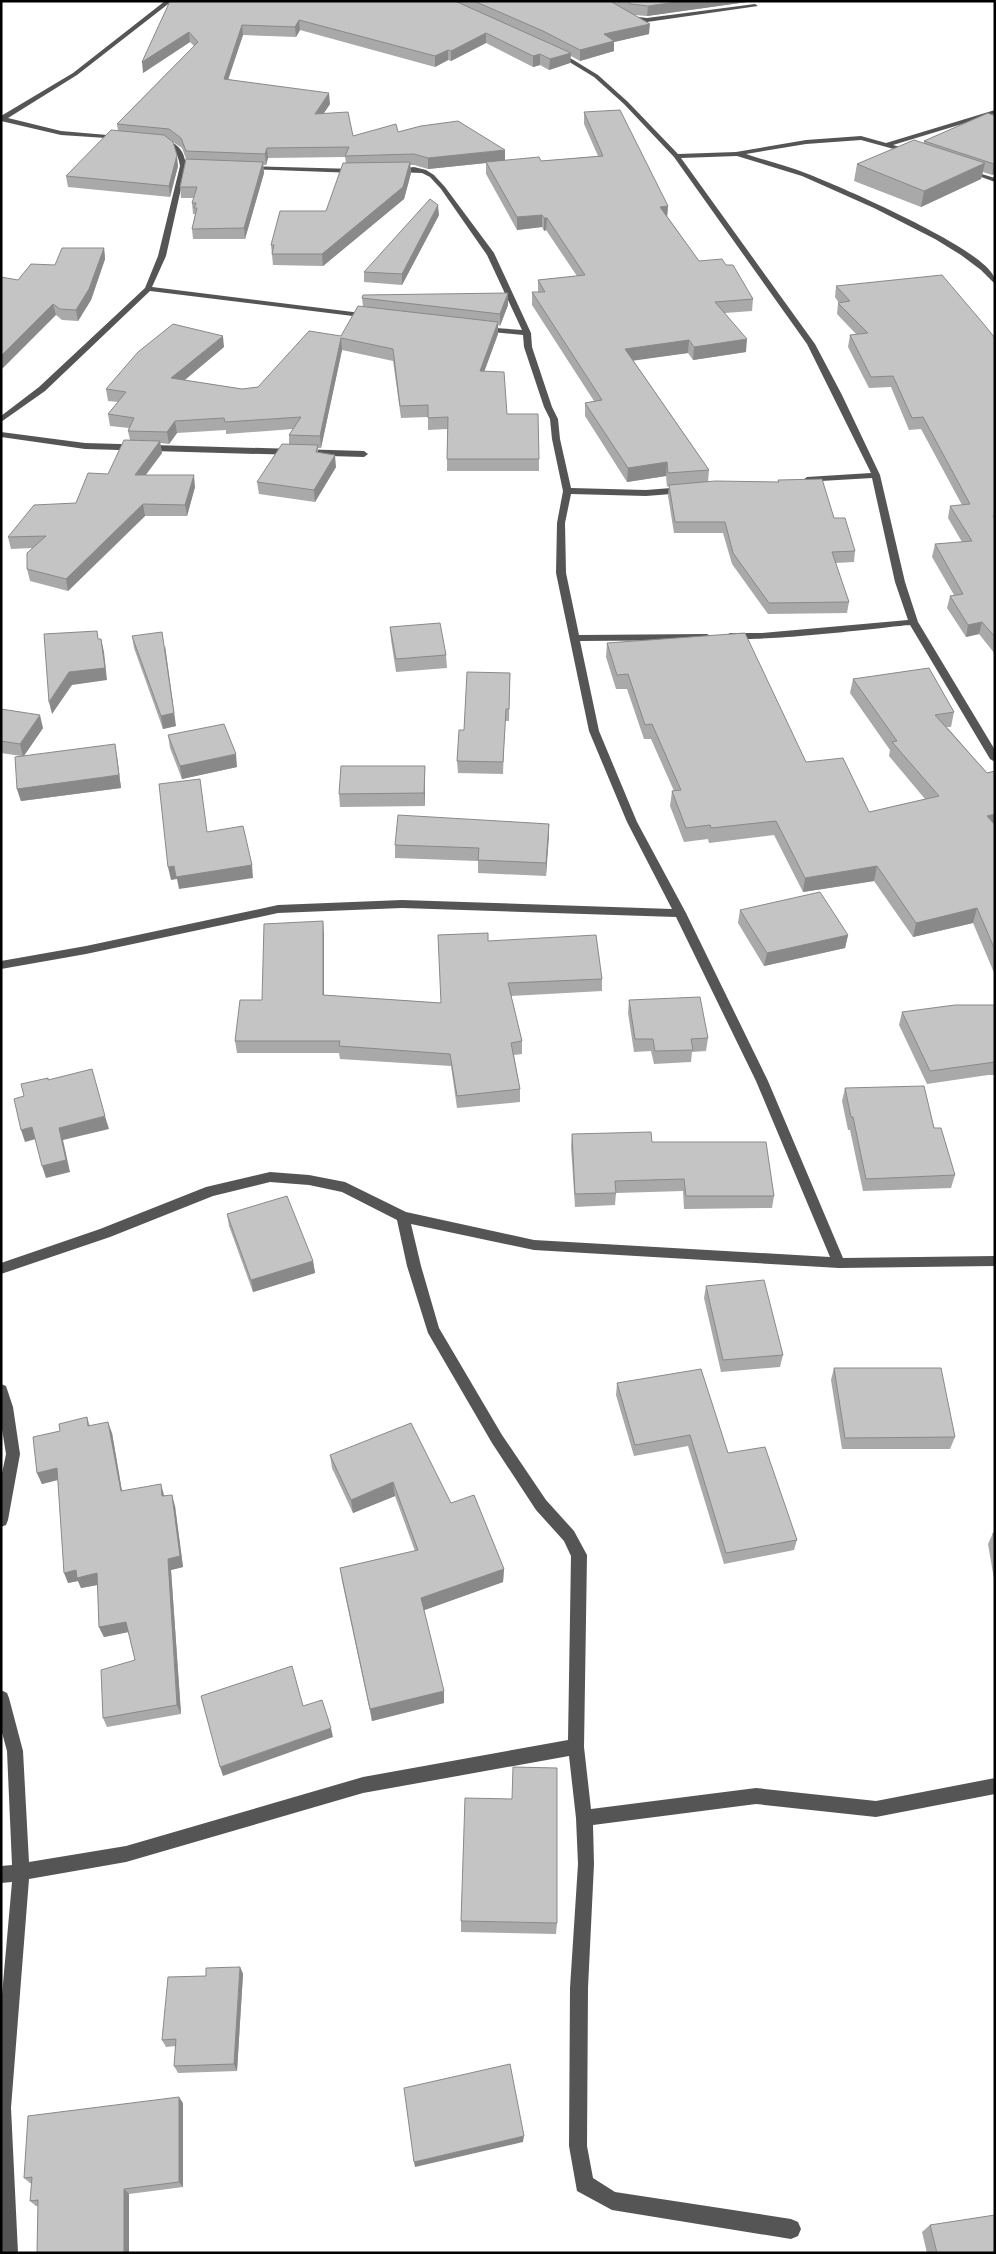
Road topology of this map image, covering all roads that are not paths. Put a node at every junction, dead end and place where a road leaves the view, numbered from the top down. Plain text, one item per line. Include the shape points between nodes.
1 (169, 1) edge
2 (599, 1) edge
3 (755, 6) dead end
4 (551, 49) edge
5 (995, 112) edge
6 (2, 118) edge
7 (126, 138) edge
8 (150, 139) edge
9 (889, 144) junction
10 (736, 154) junction
11 (917, 154) edge
12 (676, 156) junction
13 (234, 168) edge
14 (964, 169) edge
15 (390, 170) edge
16 (366, 171) edge
17 (995, 180) edge
18 (995, 282) edge
19 (148, 289) junction
20 (378, 317) edge
21 (468, 328) edge
22 (527, 334) junction
23 (1, 420) edge
24 (1, 434) edge
25 (364, 454) dead end
26 (876, 475) junction
27 (798, 481) edge
28 (689, 490) edge
29 (567, 491) junction
30 (913, 622) junction
31 (575, 638) junction
32 (995, 759) edge
33 (680, 913) junction
34 (1, 965) edge
35 (403, 1217) junction
36 (995, 1262) edge
37 (839, 1263) junction
38 (1, 1269) edge
39 (1, 1390) edge
40 (1, 1520) edge
41 (1, 1698) edge
42 (576, 1747) junction
43 (995, 1786) edge
44 (584, 1818) junction
45 (21, 1870) junction
46 (1, 1875) edge
47 (790, 2229) dead end
48 (8, 2253) edge

1 - 6 street via 75,74
2 - 3 street via 629,18 648,20
4 - 12 street via 596,76
5 - 9 street
6 - 7 street via 61,133
8 - 19 street via 177,147 187,166 162,256
9 - 10 street via 861,138 843,139
9 - 11 street
10 - 12 street
10 - 18 street via 805,176 924,230 963,252 992,275
12 - 26 street via 811,344
13 - 16 street
14 - 17 street
15 - 22 street via 424,171 443,188 490,255
19 - 20 street
19 - 23 street via 42,389
21 - 22 street
22 - 29 street via 528,348 554,419
24 - 25 street via 85,446
26 - 27 street
26 - 30 street via 900,582
28 - 29 street via 646,493
29 - 31 street via 560,523 561,574
30 - 31 street via 762,636
30 - 32 street
31 - 33 street via 594,731 632,822
33 - 34 street via 402,904 278,909
33 - 37 street via 762,1081
35 - 37 street via 534,1245
35 - 38 street via 345,1187 309,1180 270,1178 211,1191
35 - 42 street via 433,1329 497,1439 541,1505 569,1536 579,1555
36 - 37 street
39 - 40 street via 13,1454
41 - 45 street via 15,1751
42 - 44 street
42 - 45 street via 363,1785 126,1854
43 - 44 street via 876,1808 756,1796
44 - 47 street via 586,1864 579,1988 578,2136 584,2184 612,2201
45 - 46 street
45 - 48 street via 2,2108

